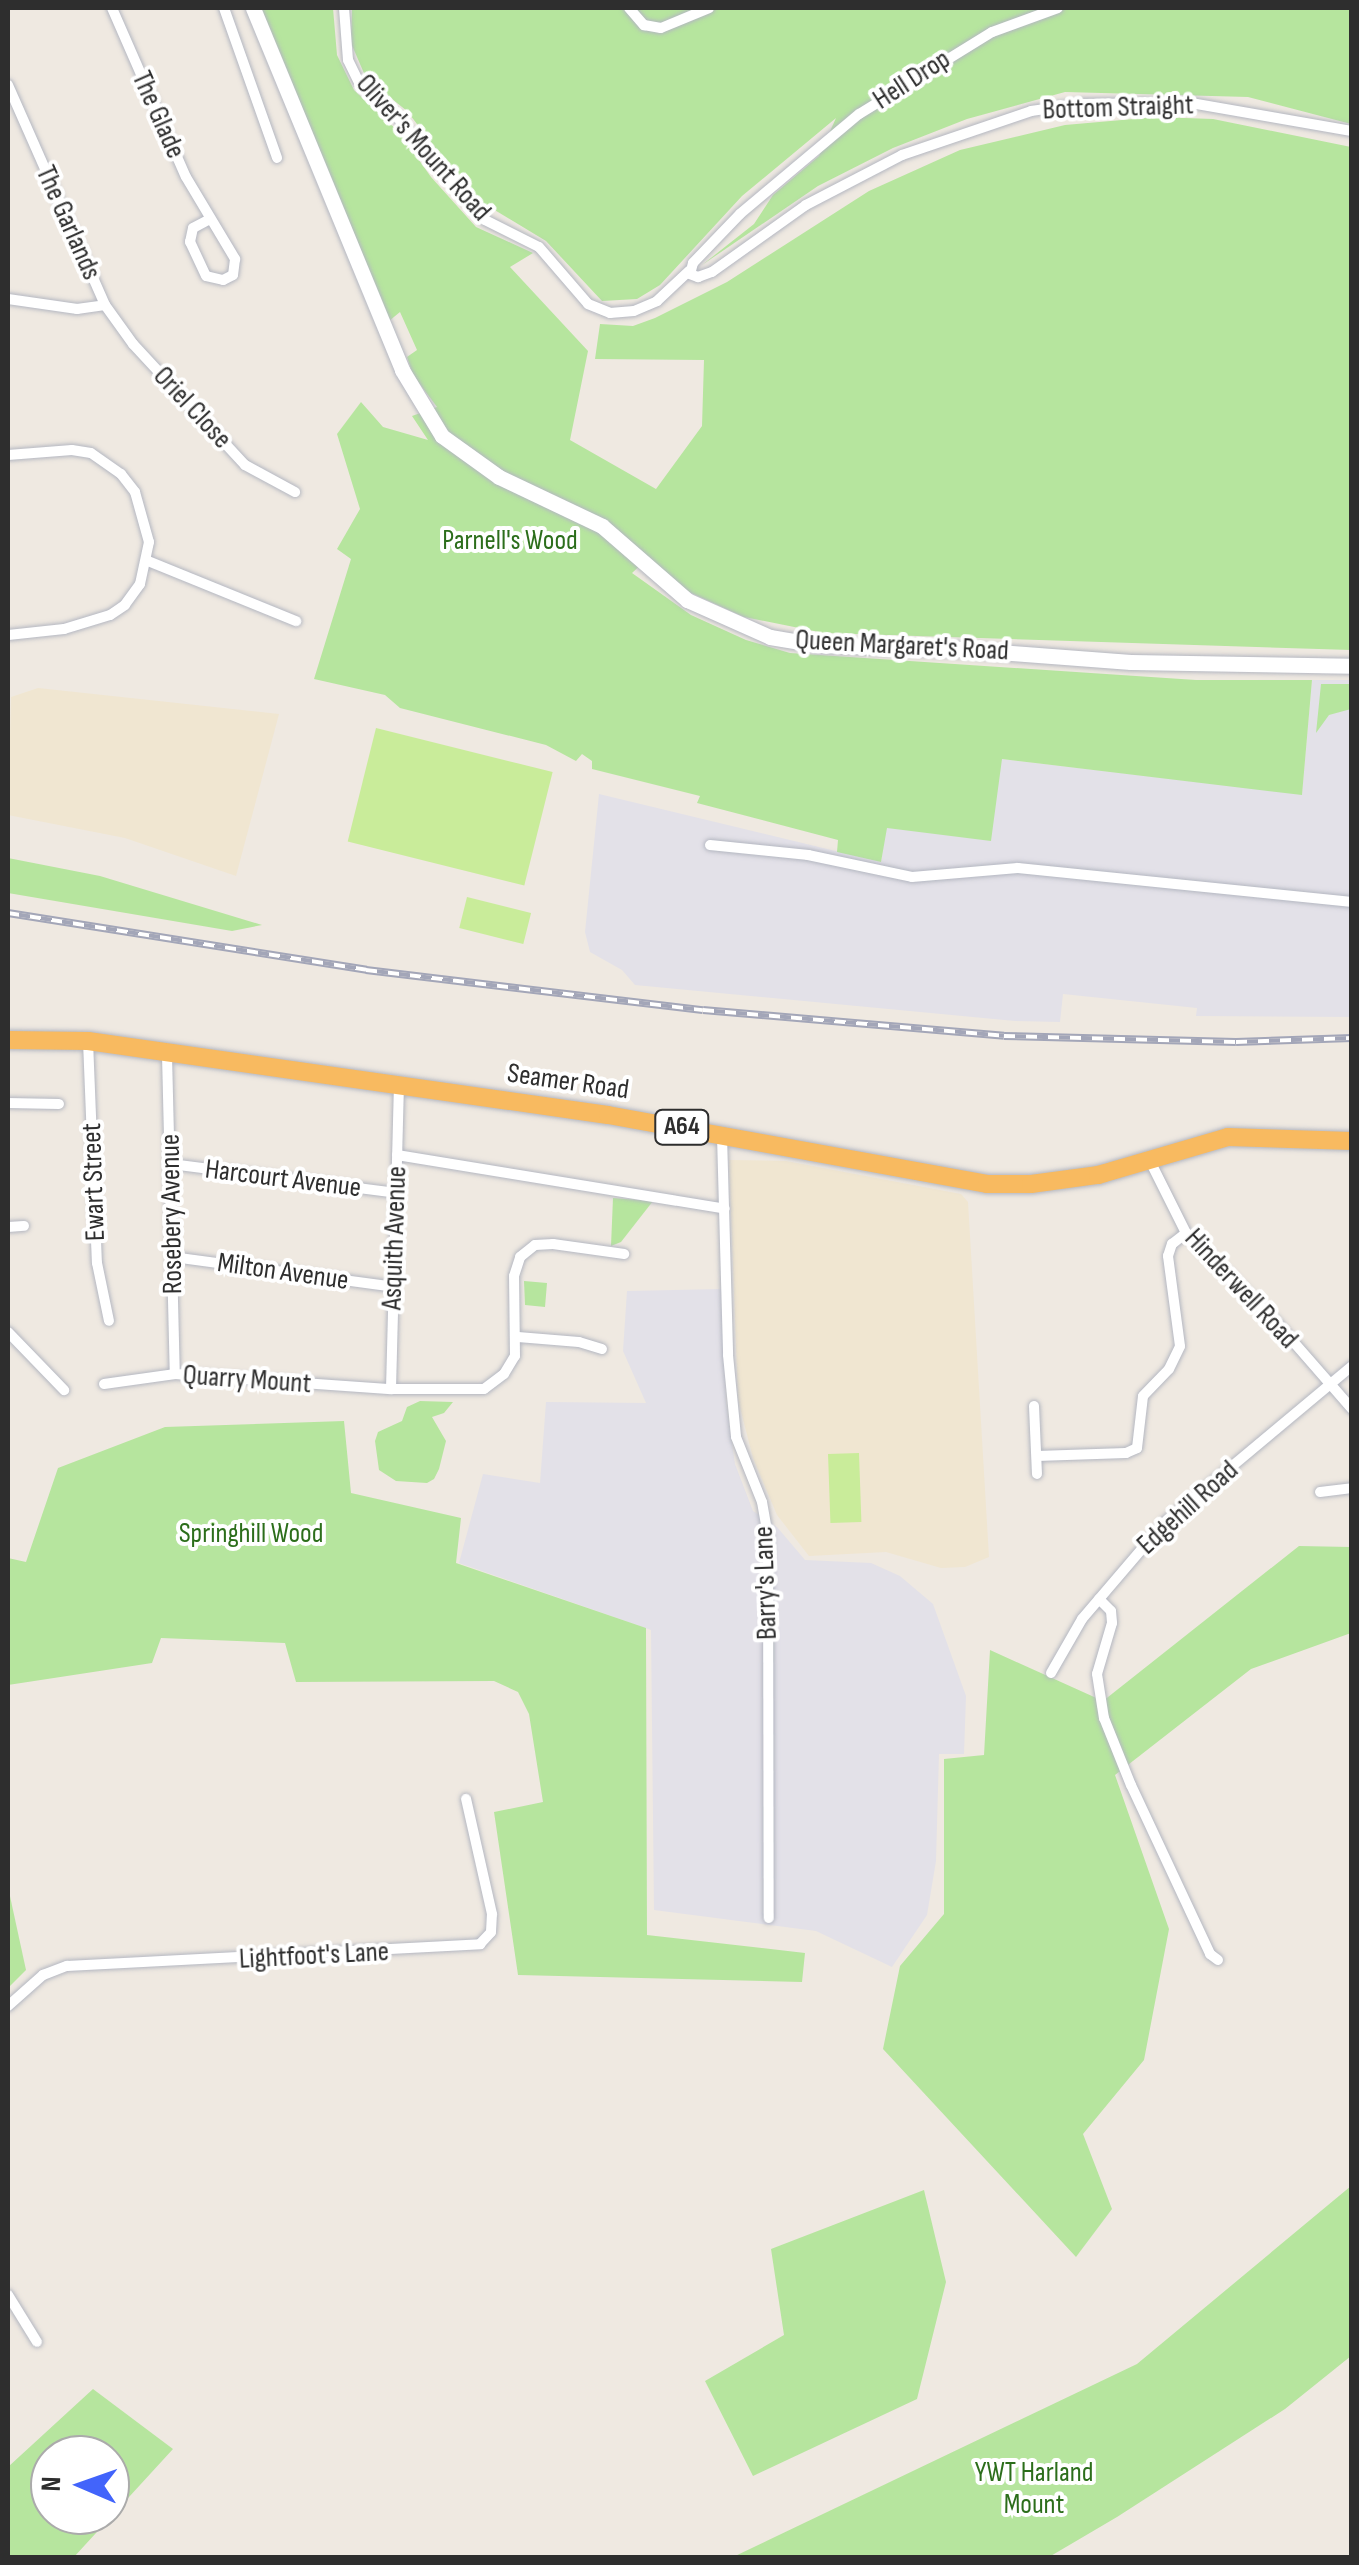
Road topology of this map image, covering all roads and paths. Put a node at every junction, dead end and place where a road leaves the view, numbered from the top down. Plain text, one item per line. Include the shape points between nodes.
1 (112, 8) edge
2 (224, 8) edge
3 (253, 8) edge
4 (344, 8) edge
5 (629, 8) edge
6 (710, 8) edge
7 (1058, 8) edge
8 (8, 85) edge
9 (1352, 131) edge
10 (277, 158) dead end
11 (780, 178) joint
12 (210, 219) junction
13 (689, 270) junction
14 (8, 299) edge
15 (105, 305) junction
16 (8, 455) edge
17 (295, 492) dead end
18 (148, 561) junction
19 (296, 621) dead end
20 (8, 635) edge
21 (1352, 666) edge
22 (710, 844) dead end
23 (1352, 902) edge
24 (8, 1040) edge
25 (88, 1042) junction
26 (167, 1055) junction
27 (399, 1086) junction
28 (8, 1103) edge
29 (58, 1104) dead end
30 (722, 1134) junction
31 (1352, 1141) edge
32 (397, 1156) junction
33 (1148, 1158) junction
34 (171, 1164) junction
35 (396, 1193) junction
36 (725, 1209) junction
37 (24, 1226) dead end
38 (8, 1227) edge
39 (1186, 1233) junction
40 (624, 1254) dead end
41 (172, 1257) junction
42 (394, 1287) junction
43 (109, 1322) dead end
44 (8, 1332) edge
45 (518, 1337) junction
46 (602, 1349) dead end
47 (1352, 1366) edge
48 (175, 1374) junction
49 (104, 1384) dead end
50 (1330, 1386) junction
51 (64, 1390) dead end
52 (391, 1390) junction
53 (1034, 1406) dead end
54 (1352, 1409) edge
55 (1036, 1456) junction
56 (1037, 1474) dead end
57 (1352, 1488) edge
58 (1320, 1492) dead end
59 (1099, 1599) junction
60 (1051, 1673) dead end
61 (466, 1798) dead end
62 (769, 1918) dead end
63 (1218, 1960) dead end
64 (8, 2006) edge
65 (8, 2294) edge
66 (37, 2342) dead end

1 - 12 street, The Glade
2 - 10 street
3 - 21 main road, Queen Margaret's Road via 402,370 442,436 499,477 602,526 688,600 770,637 818,645
4 - 13 street, Oliver's Mount Road via 348,60 359,83 397,117 478,213 540,247 588,304 610,313 634,312 657,301
5 - 6 street via 644,25 661,28
7 - 11 street, Hell Drop via 942,58
8 - 15 street, The Garlands
9 - 13 street, Bottom Straight via 1206,104 1057,106 902,155 786,219 706,275
11 - 13 street, Oliver's Mount Road
12 - 12 street, The Glade via 235,259 233,275 222,280 206,276 190,242 193,228
14 - 15 street via 90,310
15 - 17 street, Oriel Close via 245,464
16 - 18 street via 91,453 120,474 146,517
18 - 19 street
18 - 20 street via 140,584 110,615
22 - 23 street via 912,877 1018,868
24 - 25 highway, Seamer Road / A64
25 - 26 highway, Seamer Road / A64
25 - 43 street, Ewart Street via 97,1263
26 - 27 highway, Seamer Road / A64
26 - 34 street, Rosebery Avenue
27 - 30 highway, Seamer Road / A64
27 - 32 street, Asquith Avenue
28 - 29 street
30 - 33 highway, Seamer Road / A64 via 987,1184 1064,1180
30 - 36 street, Barry's Lane
31 - 33 highway, Seamer Road / A64 via 1228,1136
32 - 35 street, Asquith Avenue
32 - 36 street
33 - 39 street, Hinderwell Road
34 - 35 street, Harcourt Avenue
34 - 41 street, Rosebery Avenue
35 - 42 street, Asquith Avenue
36 - 62 street, Barry's Lane via 738,1453 762,1502 768,1535
37 - 38 street
39 - 50 street, Hinderwell Road
39 - 55 street via 1168,1256 1180,1346 1143,1396 1136,1448
40 - 45 street via 534,1244 514,1276
41 - 42 street, Milton Avenue
41 - 48 street, Rosebery Avenue
42 - 52 street, Asquith Avenue
44 - 51 street
45 - 46 street
45 - 52 street, Quarry Mount via 504,1374 484,1388
47 - 50 street, Edgehill Road
48 - 49 street, Quarry Mount
48 - 52 street, Quarry Mount
50 - 54 street, Hinderwell Road
50 - 59 street, Edgehill Road via 1163,1524
53 - 55 street
55 - 56 street
57 - 58 street
59 - 60 street, Edgehill Road
59 - 63 street via 1112,1611 1097,1674 1104,1718
61 - 64 street, Lightfoot's Lane via 492,1914 480,1944 67,1966 42,1975
65 - 66 street

